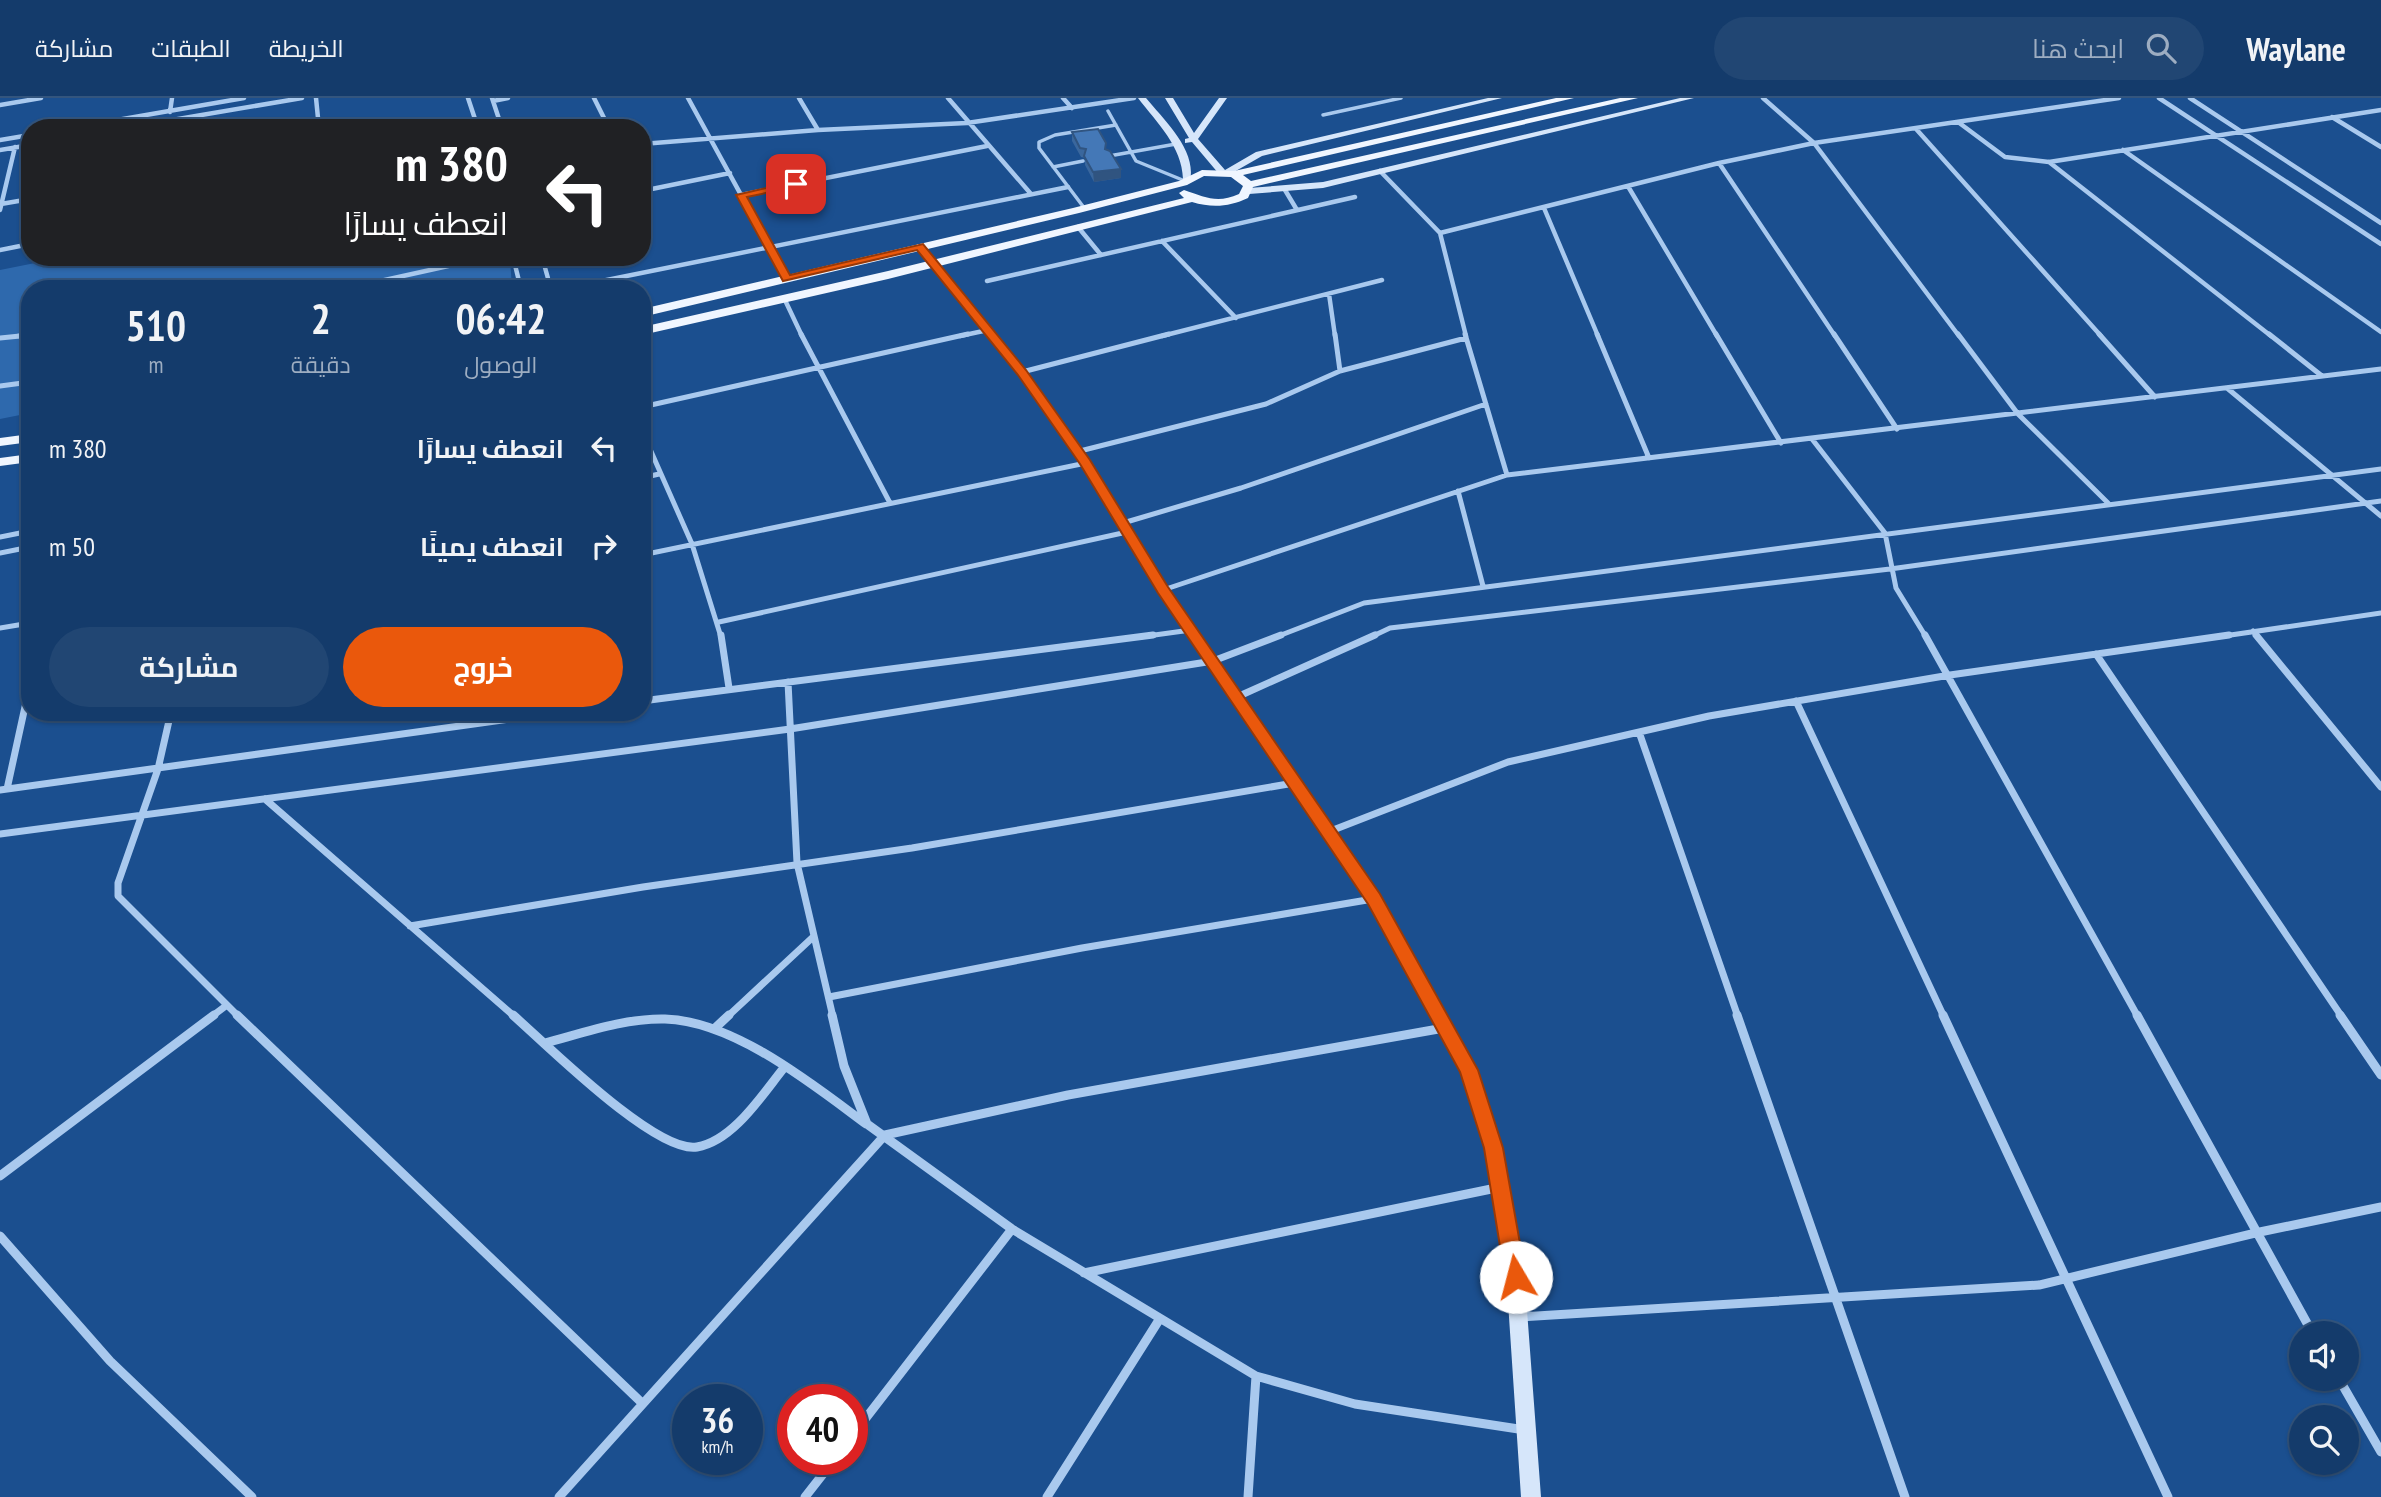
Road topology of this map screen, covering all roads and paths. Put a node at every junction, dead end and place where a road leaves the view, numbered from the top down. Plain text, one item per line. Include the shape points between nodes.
1 (41, 98) edge
2 (172, 98) edge
3 (244, 98) edge
4 (302, 98) edge
5 (316, 98) edge
6 (468, 98) edge
7 (508, 98) edge
8 (594, 98) edge
9 (688, 98) edge
10 (799, 98) edge
11 (948, 98) edge
12 (1063, 98) edge
13 (1134, 98) edge
14 (1142, 98) edge
15 (1169, 98) edge
16 (1223, 98) edge
17 (1401, 98) edge
18 (1499, 98) edge
19 (1569, 98) edge
20 (1633, 98) edge
21 (1690, 98) edge
22 (1763, 98) edge
23 (2119, 98) edge
24 (2159, 98) edge
25 (2190, 98) edge
26 (492, 99) edge
27 (0, 105) edge
28 (1469, 105) junction
29 (1072, 108) junction
30 (170, 110) junction
31 (2381, 110) edge
32 (1108, 111) dead end
33 (1323, 115) dead end
34 (1483, 117) junction
35 (2333, 117) junction
36 (120, 119) edge
37 (170, 119) edge
38 (176, 119) edge
39 (318, 119) edge
40 (475, 119) edge
41 (499, 119) edge
42 (604, 119) edge
43 (1958, 122) junction
44 (967, 123) junction
45 (1116, 125) junction
46 (818, 130) junction
47 (1917, 130) junction
48 (2240, 131) junction
49 (2216, 134) junction
50 (21, 136) edge
51 (711, 138) junction
52 (1194, 139) junction
53 (0, 140) edge
54 (651, 143) edge
55 (1814, 143) junction
56 (1176, 144) junction
57 (21, 146) edge
58 (987, 146) junction
59 (15, 147) junction
60 (2381, 147) edge
61 (0, 150) edge
62 (2123, 150) junction
63 (1130, 152) junction
64 (1109, 156) edge
65 (1083, 162) edge
66 (2049, 162) junction
67 (1719, 163) junction
68 (1053, 167) junction
69 (1380, 171) junction
70 (730, 173) junction
71 (1228, 173) junction
72 (1185, 181) junction
73 (1068, 187) junction
74 (1249, 188) junction
75 (1629, 188) junction
76 (651, 189) edge
77 (1285, 190) junction
78 (1031, 194) junction
79 (741, 195) junction
80 (1355, 197) dead end
81 (1192, 199) junction
82 (21, 201) edge
83 (1, 207) edge
84 (1544, 208) junction
85 (1085, 209) junction
86 (1297, 210) junction
87 (2381, 223) edge
88 (1078, 227) junction
89 (1440, 233) junction
90 (1162, 241) junction
91 (2381, 244) edge
92 (21, 246) edge
93 (920, 246) junction
94 (769, 247) junction
95 (0, 250) edge
96 (1101, 255) junction
97 (934, 264) junction
98 (448, 266) edge
99 (787, 279) junction
100 (385, 280) edge
101 (606, 280) edge
102 (1382, 280) dead end
103 (987, 281) dead end
104 (1329, 294) junction
105 (784, 298) junction
106 (651, 311) edge
107 (1236, 318) junction
108 (651, 329) edge
109 (988, 330) junction
110 (2381, 332) edge
111 (21, 336) edge
112 (0, 338) edge
113 (1466, 338) junction
114 (817, 369) junction
115 (2381, 369) edge
116 (1340, 371) junction
117 (1022, 372) junction
118 (2322, 376) junction
119 (21, 384) edge
120 (0, 386) edge
121 (2227, 388) junction
122 (2155, 397) junction
123 (1486, 404) junction
124 (651, 405) edge
125 (2018, 414) junction
126 (1897, 429) junction
127 (21, 439) edge
128 (1812, 439) junction
129 (0, 442) edge
130 (1781, 443) junction
131 (651, 454) edge
132 (1081, 458) junction
133 (1649, 458) junction
134 (21, 459) edge
135 (0, 462) edge
136 (2381, 469) edge
137 (659, 474) junction
138 (1507, 475) junction
139 (2331, 475) junction
140 (651, 476) edge
141 (1458, 491) junction
142 (2381, 501) edge
143 (890, 503) junction
144 (2108, 503) junction
145 (2365, 503) junction
146 (2381, 516) edge
147 (1125, 527) junction
148 (21, 533) edge
149 (1885, 533) junction
150 (0, 537) edge
151 (21, 539) edge
152 (692, 544) junction
153 (19, 550) joint
154 (0, 553) edge
155 (651, 553) edge
156 (1890, 569) junction
157 (1483, 586) junction
158 (1163, 590) junction
159 (2381, 613) edge
160 (719, 622) junction
161 (21, 624) edge
162 (0, 628) edge
163 (1191, 631) junction
164 (2253, 631) junction
165 (2095, 654) junction
166 (1213, 661) junction
167 (1950, 675) junction
168 (788, 681) junction
169 (729, 688) junction
170 (1237, 697) junction
171 (651, 700) edge
172 (1796, 702) junction
173 (21, 719) edge
174 (169, 721) edge
175 (497, 721) edge
176 (790, 729) junction
177 (1639, 732) junction
178 (158, 769) junction
179 (1294, 783) junction
180 (2381, 787) edge
181 (3, 789) edge
182 (265, 799) junction
183 (142, 816) junction
184 (1328, 832) junction
185 (0, 834) edge
186 (797, 863) junction
187 (1374, 899) junction
188 (410, 926) junction
189 (812, 938) junction
190 (829, 997) junction
191 (228, 1005) junction
192 (1447, 1028) junction
193 (714, 1029) junction
194 (545, 1042) junction
195 (783, 1069) junction
196 (2381, 1075) edge
197 (866, 1124) junction
198 (885, 1135) junction
199 (0, 1176) edge
200 (1502, 1186) junction
201 (2381, 1207) edge
202 (1012, 1229) junction
203 (2255, 1233) junction
204 (0, 1236) edge
205 (1084, 1273) junction
206 (2067, 1278) junction
207 (1833, 1298) junction
208 (1520, 1317) junction
209 (1159, 1320) junction
210 (2306, 1321) edge
211 (1256, 1376) junction
212 (2346, 1391) edge
213 (642, 1403) junction
214 (868, 1415) edge
215 (1526, 1430) junction
216 (2381, 1452) edge
217 (822, 1475) edge
218 (252, 1497) edge
219 (559, 1497) edge
220 (805, 1497) edge
221 (1047, 1497) edge
222 (1248, 1497) edge
223 (1531, 1497) edge
224 (1905, 1497) edge
225 (2168, 1497) edge

1 - 27 street
2 - 30 street
3 - 30 street
4 - 38 street
5 - 39 street
6 - 40 street
7 - 26 street
8 - 42 street
9 - 51 street
10 - 46 street
11 - 44 street
12 - 29 street
13 - 29 street
14 - 56 street
15 - 52 street
16 - 52 street
17 - 33 lane
18 - 28 street
19 - 34 main road
20 - 74 main road
21 - 69 street
22 - 55 street
23 - 43 street
24 - 49 street
25 - 48 street
26 - 41 street
28 - 34 main road
28 - 71 street via 1259,153
29 - 44 street
30 - 36 street
30 - 37 street
31 - 35 street
32 - 45 lane
34 - 71 main road
35 - 48 street
35 - 60 street
43 - 47 street
43 - 66 street via 2005,157
44 - 46 street
44 - 58 street
45 - 63 lane
45 - 68 lane via 1041,140 1039,148
46 - 51 street
47 - 55 street
47 - 122 street
48 - 49 street
48 - 87 street
49 - 62 street
49 - 91 street
50 - 53 street
51 - 54 street
51 - 70 street
52 - 56 street
52 - 71 street
55 - 67 street
55 - 125 street
56 - 63 lane
56 - 72 street via 1188,172
57 - 59 street
58 - 78 street
58 - 79 street
59 - 61 street
59 - 83 street
62 - 66 street
62 - 110 street
63 - 64 lane
63 - 72 lane via 1141,165
65 - 68 lane
66 - 118 street
67 - 75 street
67 - 126 street
68 - 73 lane
69 - 77 street
69 - 89 street
70 - 76 street
70 - 79 street
71 - 72 main road via 1202,173
71 - 74 main road
72 - 81 main road via 1183,191
72 - 85 main road
73 - 78 street
73 - 85 lane
74 - 77 street
74 - 81 main road via 1236,201
75 - 84 street
75 - 130 street
77 - 86 street
78 - 94 street
79 - 94 street
80 - 86 street
81 - 88 main road
82 - 83 street
84 - 89 street
84 - 133 street
85 - 93 main road
86 - 90 street
88 - 96 street
88 - 97 main road
89 - 113 street
90 - 96 street
90 - 107 street
92 - 95 street
93 - 97 street
93 - 99 main road
94 - 99 street
94 - 101 street
96 - 103 street
97 - 105 main road
97 - 109 street
98 - 100 street
99 - 106 main road
102 - 104 street
104 - 107 street
104 - 116 street
105 - 108 main road
105 - 114 street
107 - 117 street
109 - 114 street
109 - 117 street
111 - 112 street
113 - 116 street
113 - 123 street
114 - 124 street
114 - 143 street
115 - 118 street
116 - 132 street via 1266,404
117 - 132 street
118 - 121 street
119 - 120 street
121 - 122 street
121 - 139 street
122 - 125 street
123 - 138 street
123 - 147 street
125 - 126 street
125 - 144 street
126 - 128 street
127 - 129 main road
128 - 130 street
128 - 149 street
130 - 133 street
131 - 137 street
132 - 143 street
132 - 147 street
133 - 138 street
134 - 135 main road
136 - 139 street
137 - 140 street
137 - 152 street
138 - 141 street
139 - 144 street
139 - 145 street
141 - 157 street
141 - 158 street
142 - 145 street
143 - 152 street
144 - 149 street
145 - 146 street
145 - 156 street
147 - 158 street
147 - 160 street
148 - 150 street
149 - 156 street
149 - 157 street
151 - 153 street
152 - 155 street
152 - 160 street
153 - 154 street
156 - 167 street via 1896,588
156 - 170 street via 1390,628
157 - 166 street via 1364,603
158 - 163 street
159 - 164 street
160 - 169 street
161 - 162 street
163 - 166 street
163 - 168 street
164 - 165 street
164 - 180 street
165 - 167 street
165 - 196 street
166 - 170 street
166 - 176 street
167 - 172 street
167 - 203 street
168 - 169 street
168 - 176 street
169 - 171 street
170 - 179 street
172 - 177 street
172 - 206 street
173 - 181 street
174 - 178 street
175 - 178 street
176 - 182 street
176 - 186 street
177 - 184 street via 1508,762
177 - 207 street
178 - 181 street
178 - 183 street
179 - 184 street
179 - 186 street
182 - 183 street
182 - 188 street
183 - 185 street
183 - 191 street via 118,883 118,896
184 - 187 street
186 - 188 street
186 - 189 street
187 - 190 street
187 - 192 street
188 - 194 street
189 - 190 street
189 - 193 street
190 - 197 street via 844,1066
191 - 199 street
191 - 213 street
192 - 198 street via 1068,1095
192 - 200 street via 1485,1116
193 - 194 street via 667,1019 619,1024
193 - 195 street
194 - 195 street via 618,1107 673,1143 691,1148 726,1132
195 - 197 street
197 - 198 street
198 - 202 street
198 - 213 street
200 - 205 street
200 - 208 street
201 - 203 street
202 - 205 street
202 - 214 street
203 - 206 street
203 - 210 street
204 - 218 street via 110,1361
205 - 209 street
206 - 207 street via 2039,1285
206 - 225 street
207 - 208 street
207 - 224 street
208 - 215 street
209 - 211 street
209 - 221 street
211 - 215 street via 1296,1391
211 - 222 street
212 - 216 street
213 - 219 street
215 - 223 street
217 - 220 street

